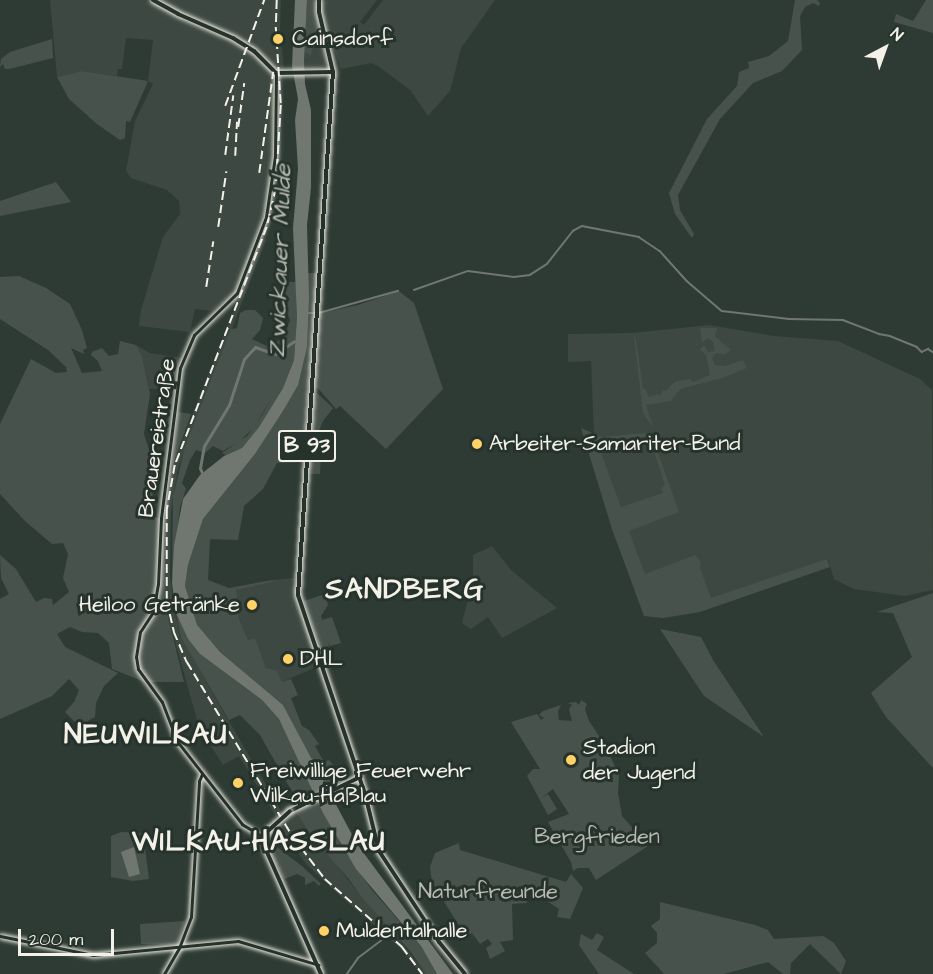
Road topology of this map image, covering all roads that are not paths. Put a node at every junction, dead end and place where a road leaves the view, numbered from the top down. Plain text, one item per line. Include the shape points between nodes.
1 (153, 0) edge
2 (319, 0) edge
3 (333, 72) junction
4 (276, 73) junction
5 (202, 774) junction
6 (360, 777) junction
7 (265, 838) junction
8 (0, 936) edge
9 (179, 948) junction
10 (319, 965) junction
11 (164, 974) edge
12 (321, 974) edge
13 (465, 974) edge

1 - 4 main road via 233,38 254,51
2 - 3 main road, B 93
3 - 4 main road
3 - 6 main road, B 93 via 298,595
4 - 5 street, Brauereistraße via 275,156 266,217 237,292 194,335 180,368 161,518 158,584 153,612 137,645 138,669 162,702 177,741
5 - 7 street via 242,824
5 - 9 street via 192,912
6 - 7 main road, bridge via 290,811
6 - 13 main road, B 93 via 380,851 439,942
7 - 10 main road via 270,859
8 - 9 street via 93,955
9 - 10 street via 245,942
9 - 11 street
10 - 12 main road

